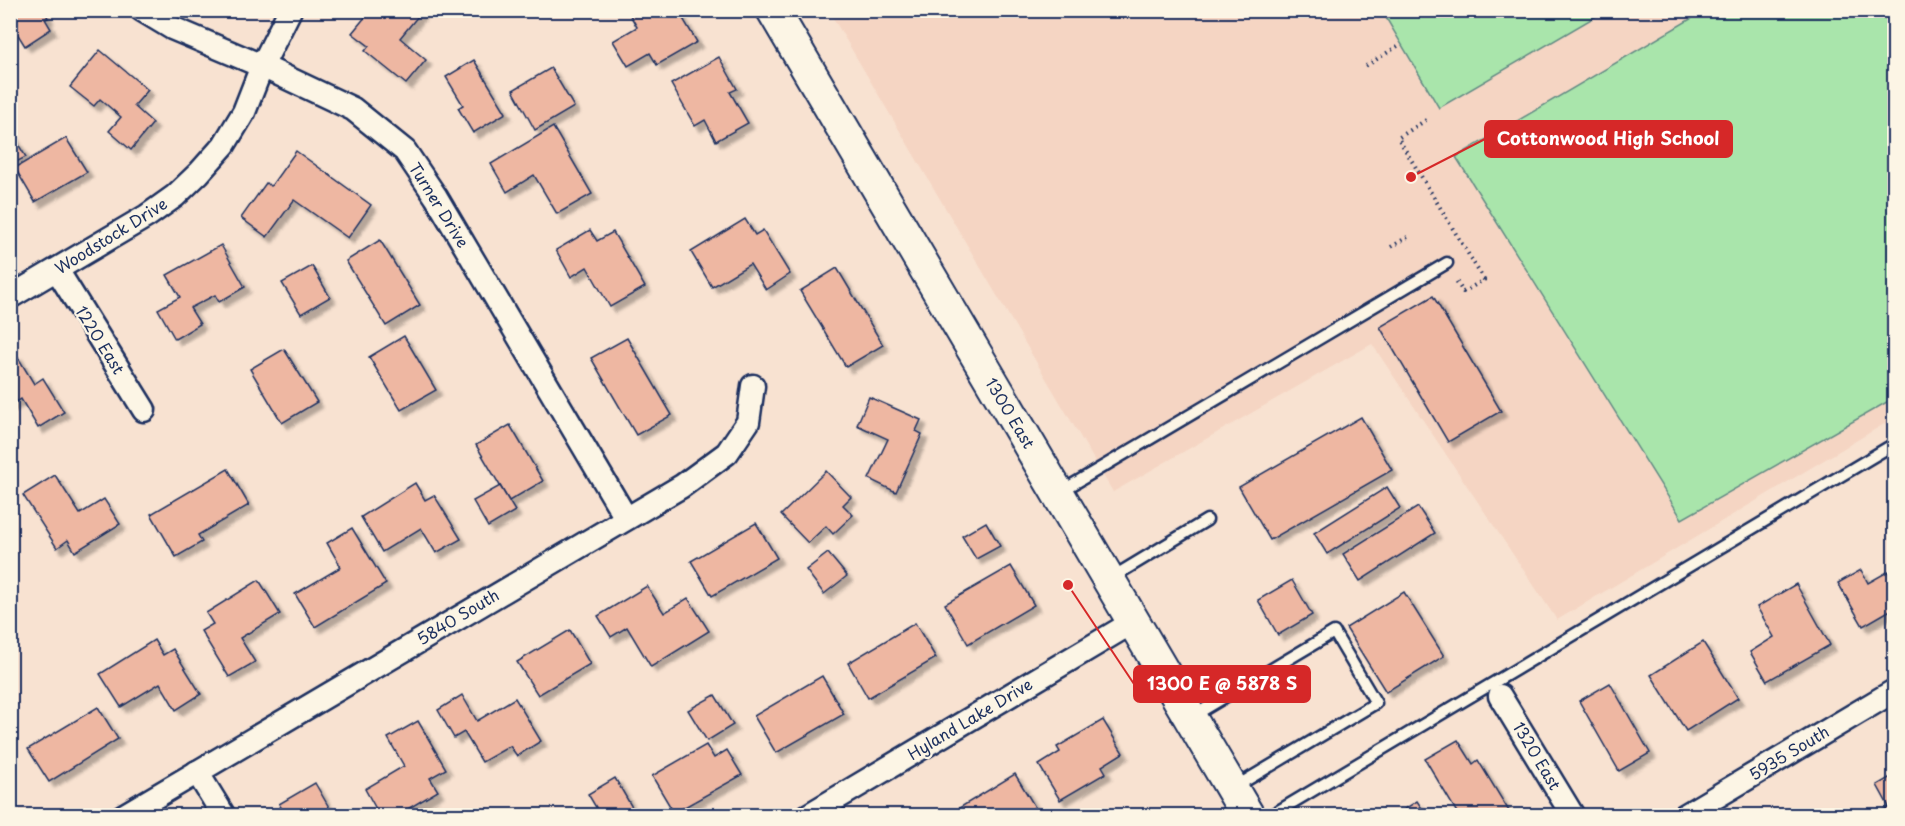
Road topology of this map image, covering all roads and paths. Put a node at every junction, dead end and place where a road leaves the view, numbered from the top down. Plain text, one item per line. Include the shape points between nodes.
1 (142, 10) edge
2 (290, 10) edge
3 (784, 14) edge
4 (1401, 44) dead end
5 (262, 66) junction
6 (1365, 66) dead end
7 (1426, 120) dead end
8 (1412, 235) dead end
9 (1391, 248) dead end
10 (1447, 263) dead end
11 (57, 270) junction
12 (1454, 277) dead end
13 (10, 297) edge
14 (753, 386) dead end
15 (144, 410) dead end
16 (1894, 444) edge
17 (1058, 493) junction
18 (626, 518) junction
19 (1208, 520) dead end
20 (1108, 579) junction
21 (1133, 622) junction
22 (1894, 691) edge
23 (1500, 696) dead end
24 (1190, 718) junction
25 (197, 772) junction
26 (1232, 789) junction
27 (123, 816) edge
28 (224, 816) edge
29 (807, 816) edge
30 (1248, 816) edge
31 (1270, 816) edge
32 (1573, 816) edge
33 (1684, 816) edge

1 - 5 street, Turner Drive via 172,28
2 - 5 street, Woodstock Drive
3 - 17 main road, 1300 East
4 - 6 path
5 - 11 street, Woodstock Drive via 244,112 224,145 199,173 147,216
5 - 18 street, Turner Drive via 353,109 405,151
7 - 12 path via 1398,138 1484,280 1463,292
8 - 9 path
10 - 17 lane
11 - 13 street, Woodstock Drive
11 - 15 street, 1220 East
14 - 18 street, 5840 South via 748,422 728,453 682,486
16 - 31 lane
17 - 20 main road, 1300 East
18 - 25 street, 5840 South
19 - 20 lane
20 - 21 main road, 1300 East
21 - 24 main road, 1300 East
21 - 29 street, Hyland Lake Drive
22 - 33 street, 5935 South
23 - 32 street, 1320 East
24 - 26 main road, 1300 East
24 - 26 lane via 1334,632 1376,703
25 - 27 street, 5840 South
25 - 28 street
26 - 30 main road, 1300 East

